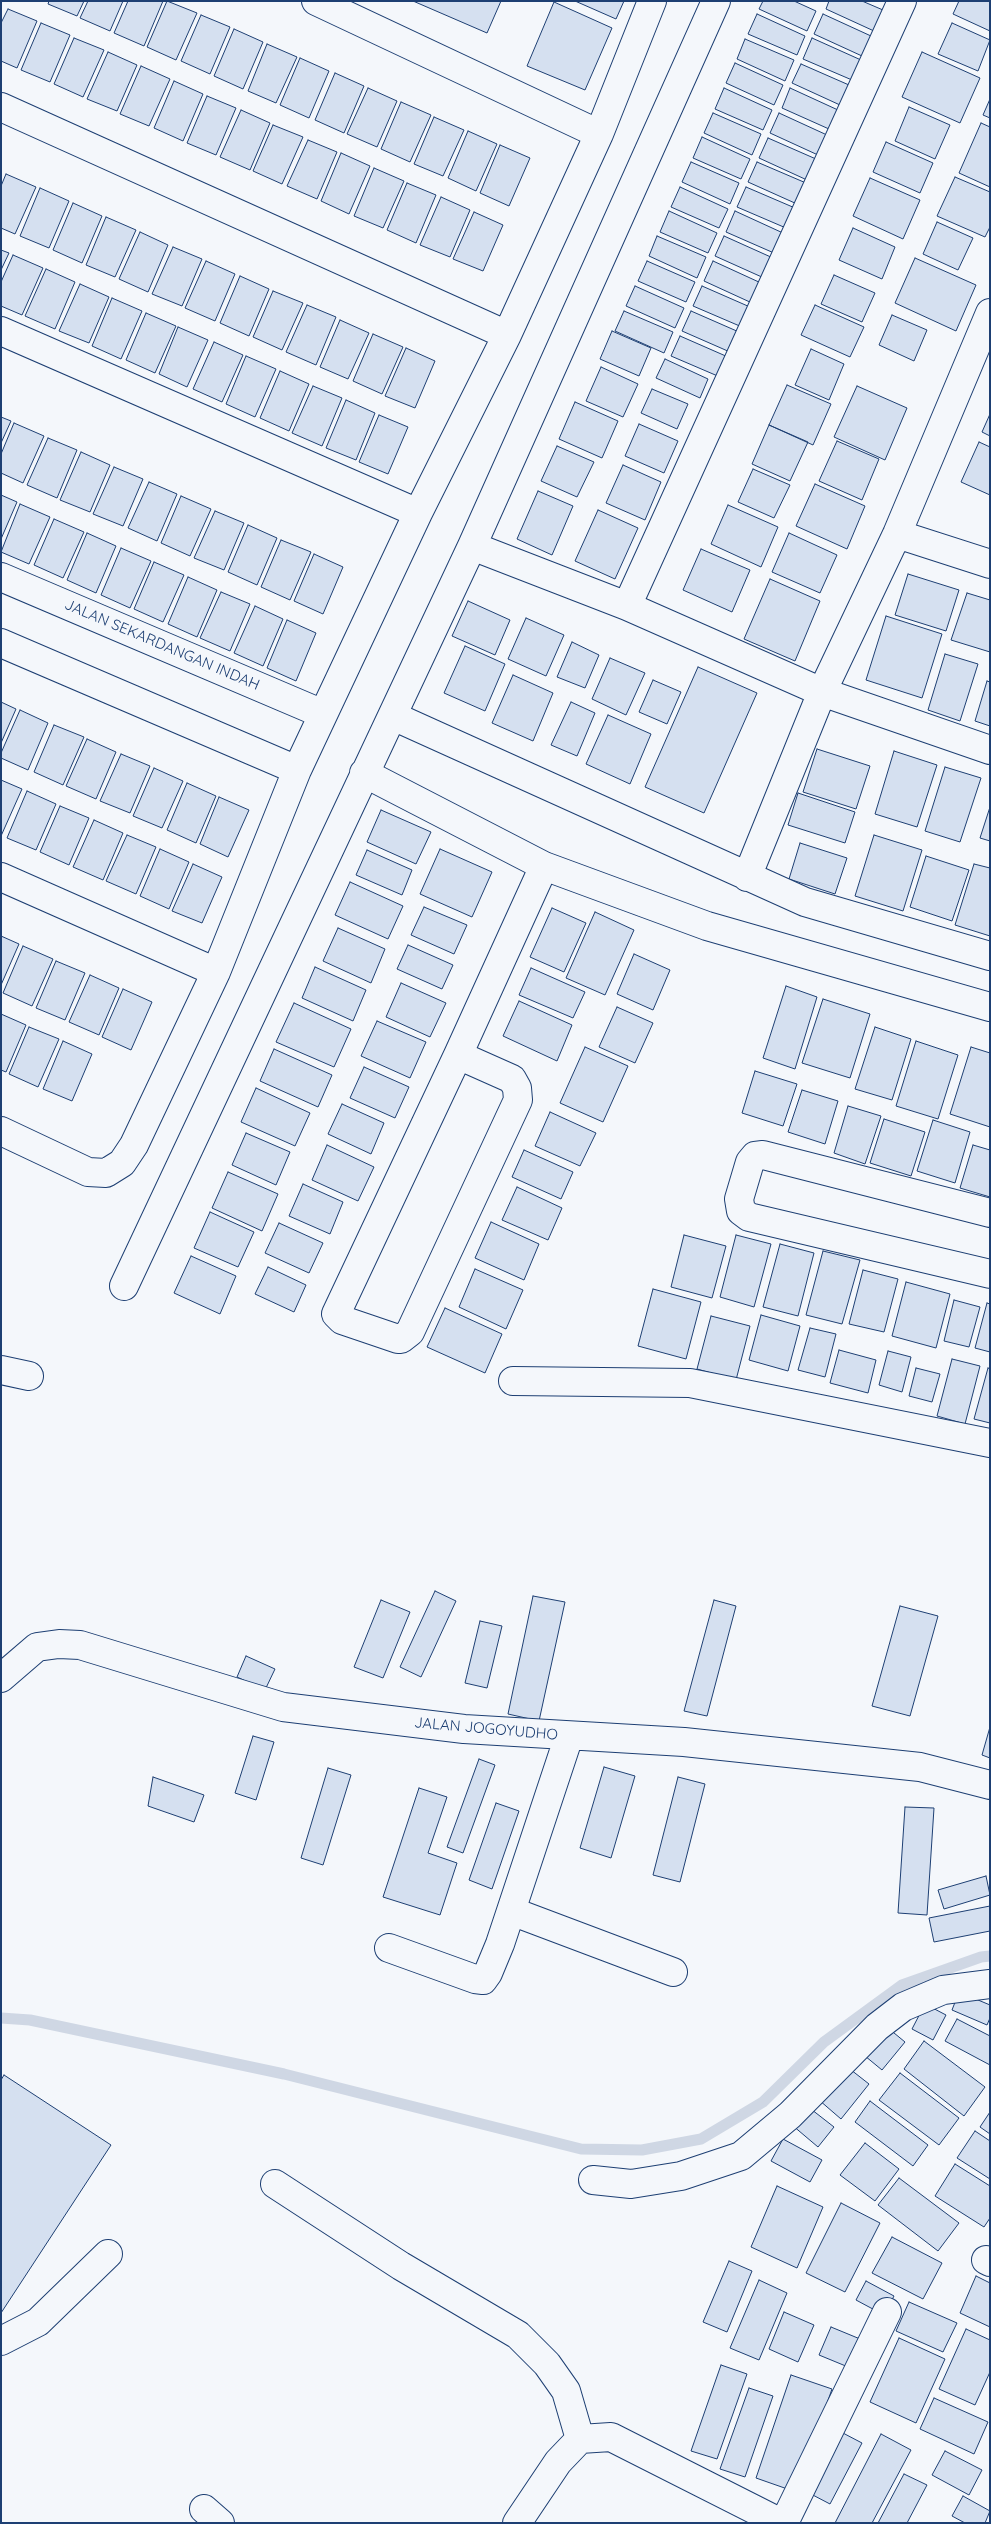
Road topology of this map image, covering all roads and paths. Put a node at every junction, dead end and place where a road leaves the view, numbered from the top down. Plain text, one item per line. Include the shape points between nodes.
1 (316, 1) edge
2 (652, 1) edge
3 (716, 1) edge
4 (902, 1) edge
5 (1, 107) edge
6 (599, 134) junction
7 (990, 313) edge
8 (1, 331) edge
9 (507, 335) junction
10 (418, 513) junction
11 (897, 534) junction
12 (472, 546) junction
13 (990, 564) edge
14 (1, 577) edge
15 (627, 606) junction
16 (1, 643) edge
17 (822, 692) junction
18 (324, 714) junction
19 (393, 716) junction
20 (990, 750) edge
21 (297, 770) junction
22 (364, 774) junction
23 (544, 866) junction
24 (1, 877) edge
25 (747, 877) junction
26 (990, 956) edge
27 (216, 972) junction
28 (990, 1007) edge
29 (458, 1055) junction
30 (1, 1131) edge
31 (990, 1213) edge
32 (990, 1274) edge
33 (124, 1286) dead end
34 (1, 1370) edge
35 (29, 1376) dead end
36 (513, 1381) dead end
37 (990, 1443) edge
38 (1, 1678) edge
39 (569, 1736) junction
40 (990, 1785) edge
41 (511, 1910) junction
42 (389, 1948) dead end
43 (673, 1972) dead end
44 (990, 1984) edge
45 (593, 2180) dead end
46 (275, 2184) dead end
47 (108, 2254) dead end
48 (887, 2312) dead end
49 (1, 2341) edge
50 (580, 2439) junction
51 (517, 2523) edge
52 (782, 2523) edge

1 - 6 street
2 - 6 street
3 - 12 street
4 - 15 street
5 - 9 street
6 - 9 street
7 - 11 street
8 - 10 street
9 - 10 street
10 - 18 street
11 - 13 street
11 - 17 street
12 - 15 street
12 - 19 street
14 - 18 street, JALAN SEKARDANGAN INDAH
15 - 17 street
16 - 21 street
17 - 20 street
17 - 25 street
18 - 21 street
19 - 22 street
19 - 25 street
21 - 27 street
22 - 23 street
22 - 33 street
23 - 28 street via 707,926
23 - 29 street
24 - 27 street
25 - 26 street via 805,902
27 - 30 street via 122,1164 106,1173 88,1172
29 - 29 street via 512,1080 518,1100 410,1332 398,1339 342,1320 336,1314
31 - 32 street via 763,1155 755,1156 750,1162 739,1199 741,1211 749,1217
34 - 35 street
36 - 37 street via 690,1383
38 - 39 street, JALAN JOGOYUDHO via 38,1647 80,1645 283,1707 464,1729
39 - 40 street, JALAN JOGOYUDHO via 684,1742 920,1767
39 - 41 street
41 - 42 street via 483,1980 475,1980
41 - 43 street
44 - 45 street via 943,1990 903,2007 877,2027 790,2115 741,2156 673,2177 631,2184
46 - 50 street via 401,2266 518,2335 547,2364 566,2391
47 - 49 street via 38,2322
48 - 52 street
50 - 51 street via 558,2462
50 - 52 street via 611,2437 628,2444

